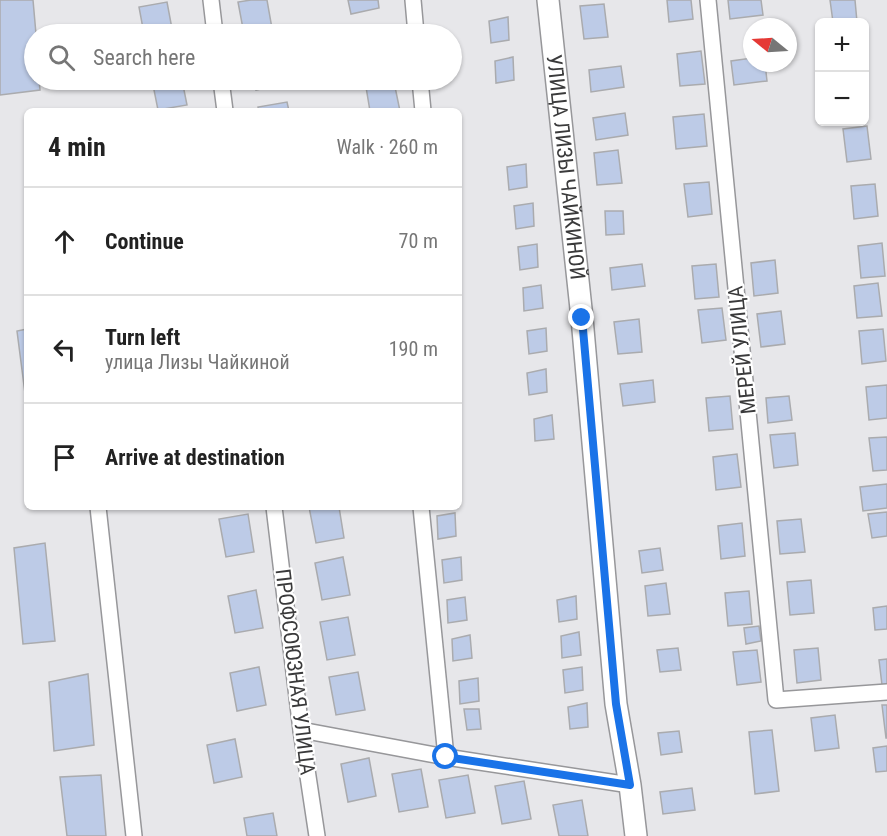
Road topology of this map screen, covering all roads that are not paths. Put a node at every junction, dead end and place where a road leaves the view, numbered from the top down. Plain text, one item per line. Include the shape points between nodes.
1 (211, 0) edge
2 (413, 0) edge
3 (548, 0) edge
4 (708, 0) edge
5 (214, 24) edge
6 (415, 24) edge
7 (222, 90) edge
8 (421, 90) edge
9 (225, 108) edge
10 (423, 108) edge
11 (98, 510) edge
12 (274, 510) edge
13 (421, 510) edge
14 (887, 692) edge
15 (301, 730) junction
16 (446, 757) junction
17 (630, 785) junction
18 (134, 836) edge
19 (317, 836) edge
20 (636, 836) edge

1 - 5 street
2 - 6 street
3 - 17 street, УЛИЦА ЛИЗЫ ЧАЙКИНОЙ via 582,318 616,704
4 - 14 street, МЕРЕЙ УЛИЦА via 776,700
7 - 9 street
8 - 10 street
11 - 18 street
12 - 15 street, ПРОФСОЮЗНАЯ УЛИЦА
13 - 16 street
15 - 16 street
15 - 19 street, ПРОФСОЮЗНАЯ УЛИЦА
16 - 17 street
17 - 20 street, УЛИЦА ЛИЗЫ ЧАЙКИНОЙ

